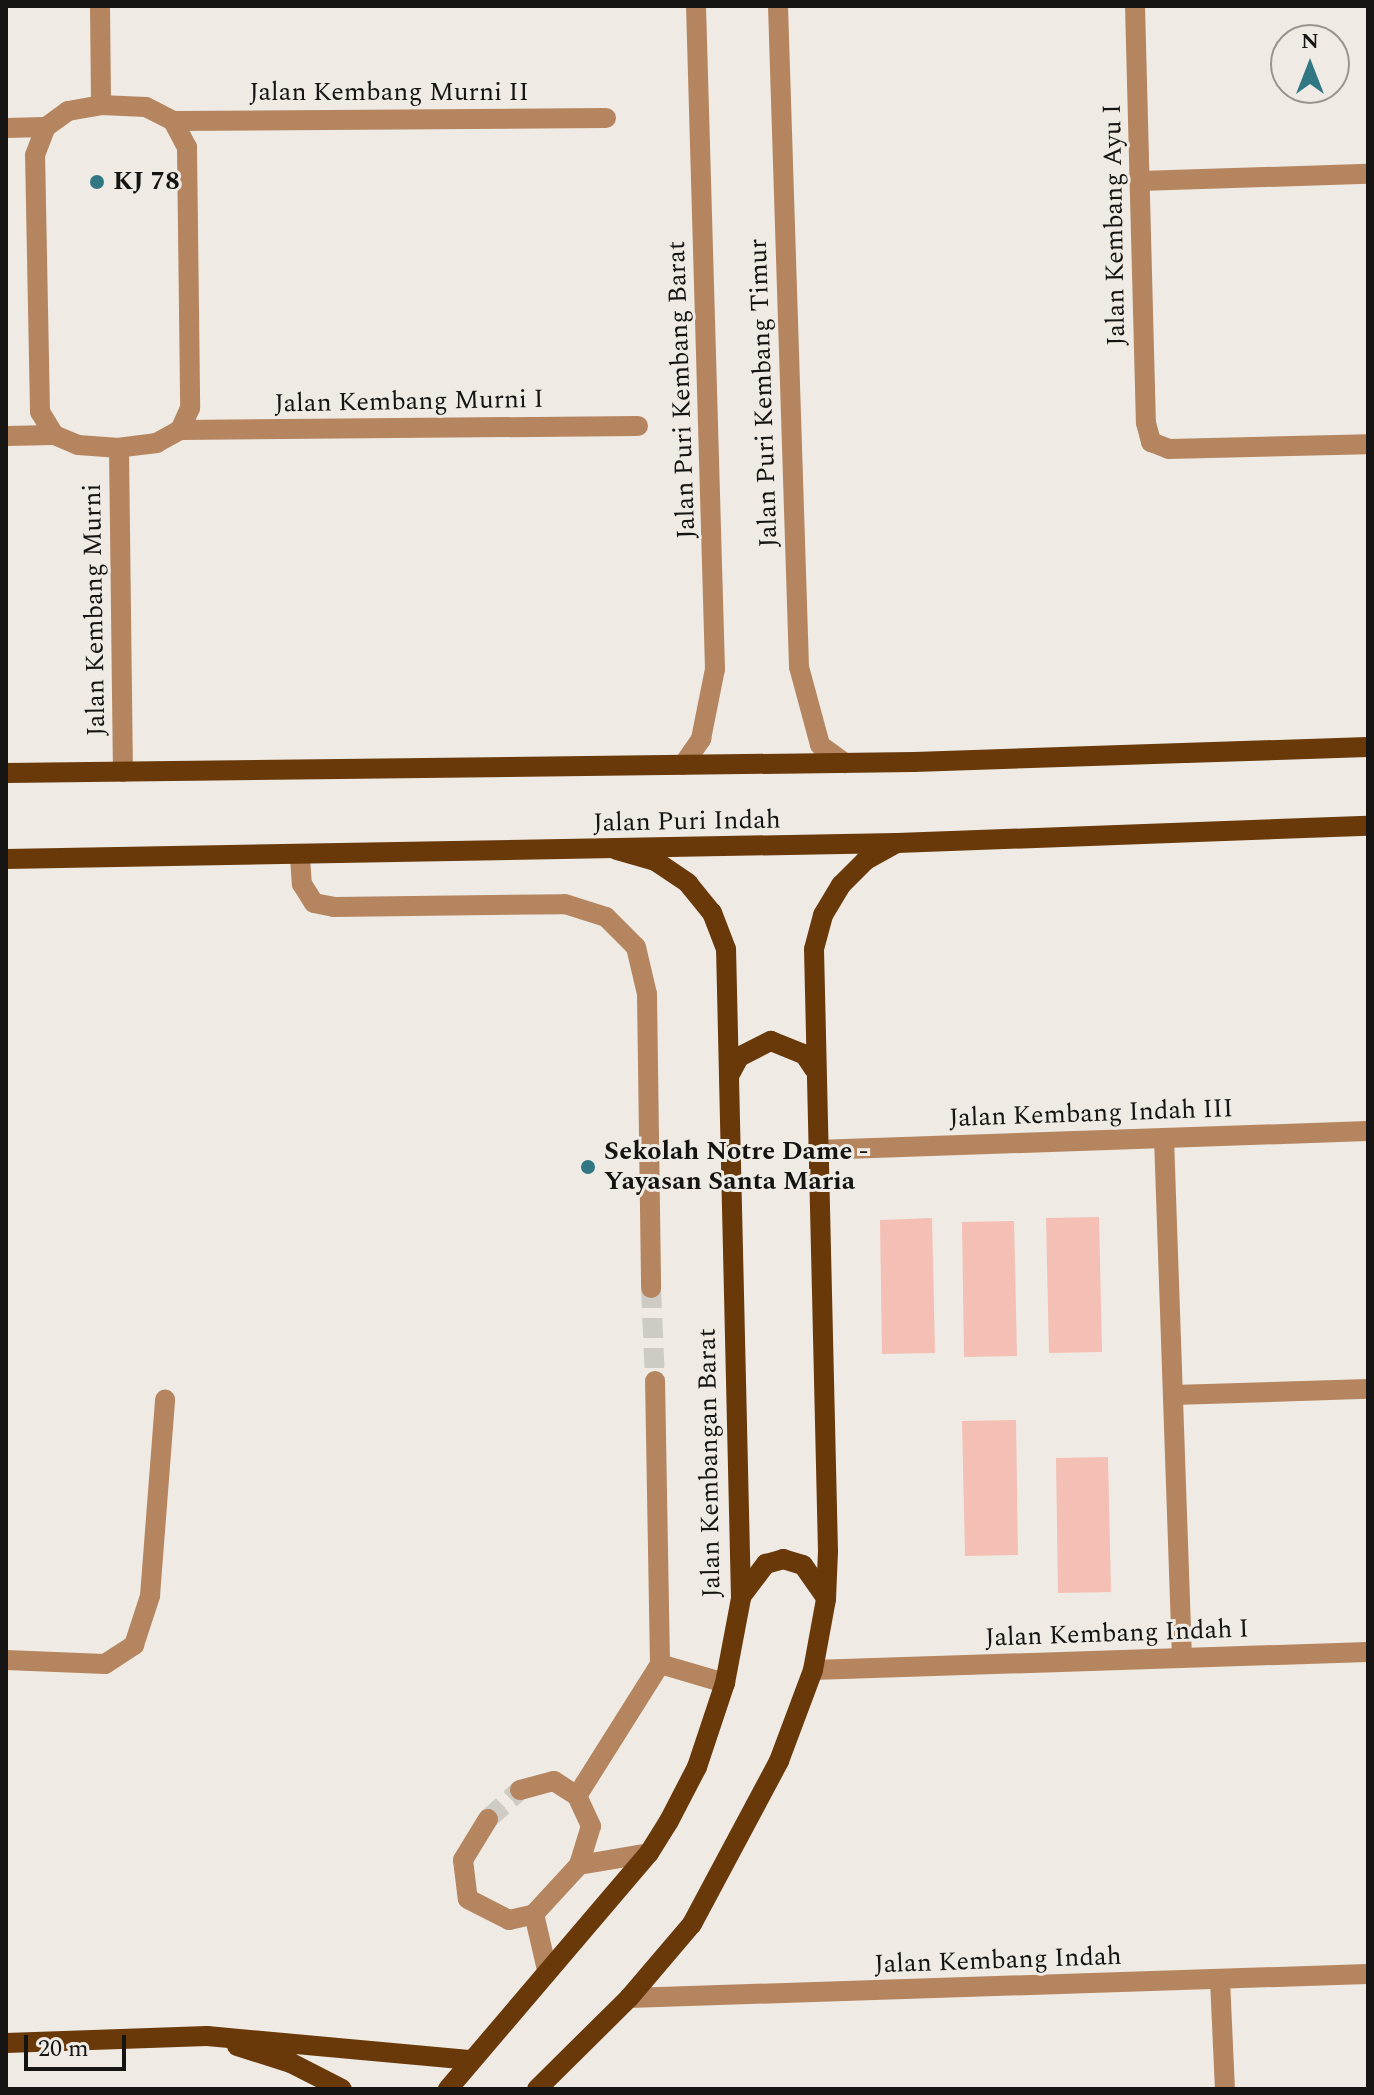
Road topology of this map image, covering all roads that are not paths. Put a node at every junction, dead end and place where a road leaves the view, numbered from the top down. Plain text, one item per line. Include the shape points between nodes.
1 (100, 6) edge
2 (696, 6) edge
3 (778, 6) edge
4 (1135, 6) edge
5 (101, 105) junction
6 (606, 118) dead end
7 (173, 121) junction
8 (46, 127) junction
9 (6, 128) edge
10 (1368, 174) edge
11 (1140, 181) junction
12 (638, 426) dead end
13 (180, 430) junction
14 (54, 435) junction
15 (6, 436) edge
16 (1368, 444) edge
17 (119, 448) junction
18 (1368, 747) edge
19 (845, 763) junction
20 (683, 765) junction
21 (123, 772) junction
22 (6, 773) edge
23 (1368, 826) edge
24 (897, 843) junction
25 (617, 850) junction
26 (300, 858) junction
27 (6, 859) edge
28 (814, 1069) junction
29 (730, 1074) junction
30 (1368, 1131) edge
31 (1164, 1138) junction
32 (816, 1150) junction
33 (651, 1288) tunnel mouth
34 (655, 1381) tunnel mouth
35 (1368, 1389) edge
36 (1173, 1395) junction
37 (165, 1400) dead end
38 (741, 1598) junction
39 (826, 1599) junction
40 (1368, 1652) edge
41 (1182, 1658) junction
42 (6, 1660) edge
43 (660, 1664) junction
44 (813, 1670) junction
45 (725, 1683) junction
46 (520, 1790) tunnel mouth
47 (577, 1796) junction
48 (488, 1819) tunnel mouth
49 (649, 1853) junction
50 (579, 1865) junction
51 (534, 1914) junction
52 (547, 1970) junction
53 (1368, 1974) edge
54 (1220, 1980) junction
55 (629, 1998) junction
56 (207, 2036) junction
57 (6, 2043) edge
58 (469, 2060) junction
59 (342, 2089) edge
60 (448, 2089) edge
61 (537, 2089) edge
62 (1225, 2089) edge

1 - 5 street
2 - 20 street, Jalan Puri Kembang Barat via 715,669 701,739
3 - 19 street, Jalan Puri Kembang Timur via 799,667 820,745
4 - 11 street, Jalan Kembang Ayu I
5 - 7 street via 146,107
5 - 8 street via 68,111
6 - 7 street, Jalan Kembang Murni II
7 - 13 street via 187,147 190,408
8 - 9 street
8 - 14 street via 35,155 40,412
10 - 11 street
11 - 16 street, Jalan Kembang Ayu I via 1146,423 1151,442 1169,449
12 - 13 street, Jalan Kembang Murni I
13 - 17 street via 157,443
14 - 15 street
14 - 17 street via 78,445
17 - 21 street, Jalan Kembang Murni
18 - 19 main road
19 - 20 main road
20 - 21 main road
21 - 22 main road
23 - 24 main road, Jalan Puri Indah
24 - 25 main road, Jalan Puri Indah
24 - 28 main road via 866,860 841,885 823,915 814,949
25 - 26 main road, Jalan Puri Indah
25 - 29 main road, Jalan Kembangan Barat via 655,861 688,883 712,913 726,949
26 - 27 main road, Jalan Puri Indah
26 - 33 street via 302,884 314,903 565,904 606,917 636,947 647,994
28 - 29 main road via 804,1054 771,1041 747,1052
28 - 32 main road
29 - 38 main road, Jalan Kembangan Barat
30 - 31 street, Jalan Kembang Indah III
31 - 32 street, Jalan Kembang Indah III
31 - 36 street
32 - 39 main road
34 - 43 street
35 - 36 street
36 - 41 street
37 - 42 street via 150,1596 134,1645 105,1664
38 - 39 main road via 751,1577 783,1559 803,1565 818,1580
38 - 45 main road, Jalan Kembangan Barat
39 - 44 main road
40 - 41 street, Jalan Kembang Indah I
41 - 44 street, Jalan Kembang Indah I
43 - 45 street
43 - 47 street
44 - 55 main road via 779,1761 735,1848 692,1924
45 - 49 main road, Jalan Kembangan Barat via 697,1767
46 - 47 street via 554,1781
47 - 50 street via 591,1826
48 - 51 street via 463,1860 468,1899 509,1920
49 - 50 street
49 - 52 main road, Jalan Kembangan Barat
50 - 51 street
51 - 52 street
52 - 58 main road, Jalan Kembangan Barat
53 - 54 street, Jalan Kembang Indah
54 - 55 street, Jalan Kembang Indah
54 - 62 street
55 - 61 main road
56 - 57 main road
56 - 58 main road
56 - 59 main road via 291,2063
58 - 60 main road, Jalan Kembangan Barat

